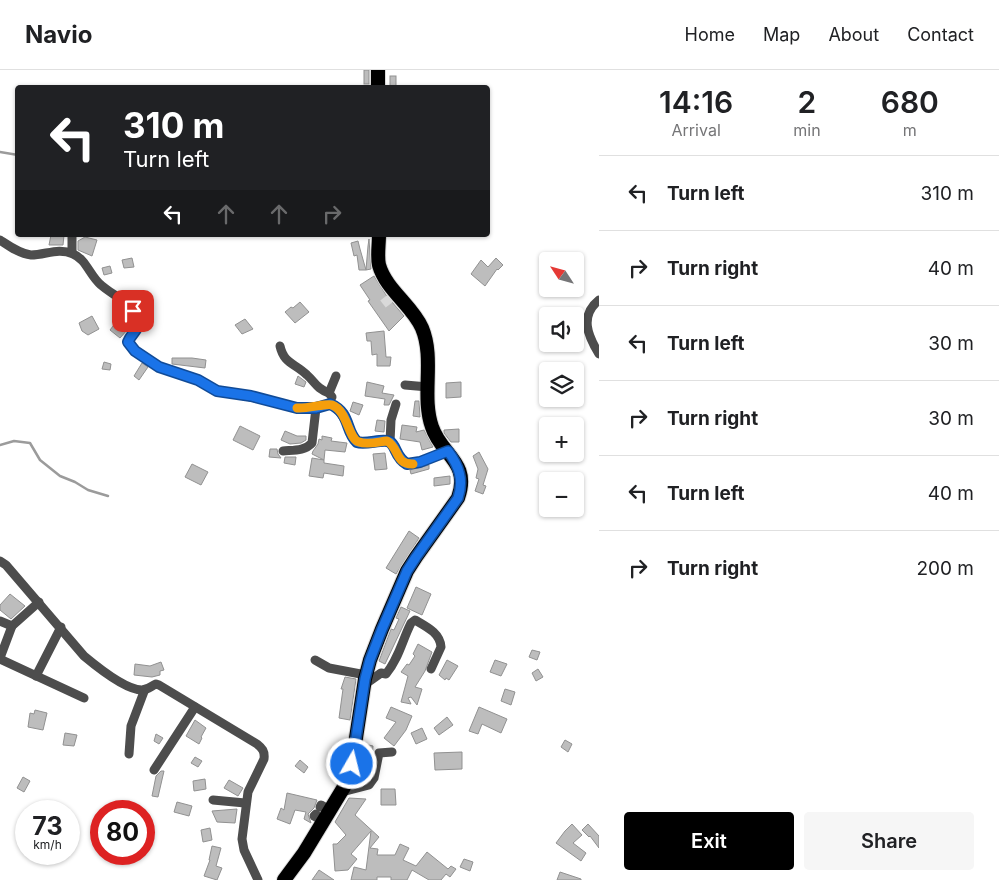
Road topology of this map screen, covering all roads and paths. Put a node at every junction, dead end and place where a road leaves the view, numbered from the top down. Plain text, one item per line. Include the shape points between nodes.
1 (378, 70) edge
2 (378, 85) edge
3 (72, 237) edge
4 (379, 237) edge
5 (0, 240) edge
6 (72, 253) junction
7 (599, 300) edge
8 (280, 346) dead end
9 (599, 354) edge
10 (336, 376) dead end
11 (405, 385) dead end
12 (428, 387) junction
13 (329, 393) junction
14 (396, 404) dead end
15 (332, 405) junction
16 (316, 408) junction
17 (390, 442) junction
18 (283, 451) dead end
19 (448, 451) junction
20 (0, 561) edge
21 (38, 602) junction
22 (0, 621) edge
23 (12, 626) junction
24 (61, 627) junction
25 (0, 659) edge
26 (316, 660) dead end
27 (431, 669) dead end
28 (36, 676) junction
29 (365, 680) junction
30 (144, 689) junction
31 (84, 698) dead end
32 (195, 707) junction
33 (392, 752) dead end
34 (129, 754) dead end
35 (154, 770) dead end
36 (342, 792) junction
37 (213, 800) dead end
38 (245, 803) junction
39 (258, 880) edge
40 (284, 880) edge

1 - 2 highway
3 - 6 street
4 - 12 highway via 380,268 394,295 417,318 424,334
5 - 6 street via 24,254
6 - 16 street via 81,259 100,285 133,311 138,326 128,342 135,351 159,367 198,380 217,391 297,408
7 - 9 street via 587,318 592,341
8 - 13 street via 285,359 307,375 316,387
10 - 13 street
11 - 12 street
12 - 19 highway via 431,426
13 - 15 street
14 - 17 street
15 - 16 street
15 - 17 street via 343,415 357,442
16 - 18 street via 312,443 301,449
17 - 19 street via 400,460 407,464
19 - 29 highway via 459,470 461,490 407,571 370,660
20 - 21 street
21 - 23 street
21 - 24 street
22 - 23 street
23 - 25 street
24 - 28 street
24 - 30 street via 84,656 97,666 134,689
25 - 28 street
26 - 29 street
27 - 29 street via 442,647 434,632 415,620 391,668 386,674 380,673
28 - 31 street
29 - 36 highway via 352,764
30 - 32 street via 159,685
30 - 34 street via 131,726
32 - 35 street
32 - 38 street via 256,744 265,753
33 - 36 street via 379,753 374,778 369,785
36 - 40 highway via 322,813 300,859
37 - 38 street
38 - 39 street via 244,850

